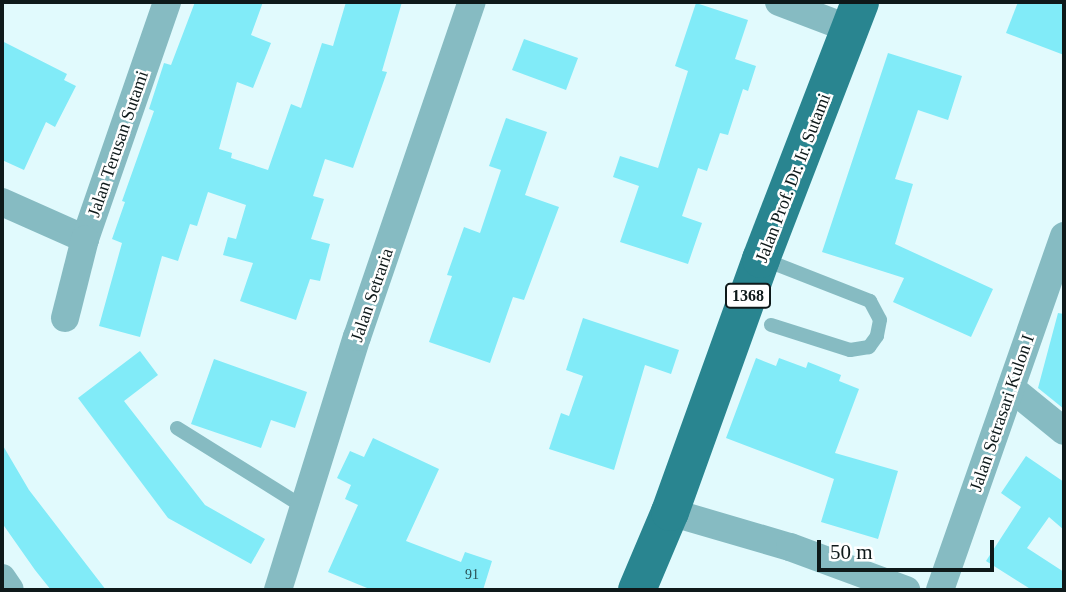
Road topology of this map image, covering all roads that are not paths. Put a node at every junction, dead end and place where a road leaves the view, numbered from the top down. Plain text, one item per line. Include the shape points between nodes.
1 (167, 2) edge
2 (472, 2) edge
3 (779, 2) edge
4 (855, 15) edge
5 (2, 202) edge
6 (1064, 236) edge
7 (85, 239) junction
8 (761, 259) junction
9 (65, 318) dead end
10 (771, 325) dead end
11 (1011, 388) junction
12 (177, 428) dead end
13 (1064, 431) edge
14 (305, 508) junction
15 (670, 512) junction
16 (2, 579) edge
17 (10, 590) edge
18 (278, 590) edge
19 (636, 590) edge
20 (906, 590) edge
21 (940, 590) edge

1 - 7 street, Jalan Terusan Sutami
2 - 14 street, Jalan Setraria via 357,337
3 - 4 street
4 - 8 main road, Jalan Prof. Dr. Ir. Sutami / 1368
5 - 7 street, Jalan Terusan Sutami
6 - 11 street, Jalan Setrasari Kulon I
7 - 9 street
8 - 10 lane via 870,301 880,320 869,347 850,350
8 - 15 main road, Jalan Prof. Dr. Ir. Sutami / 1368
11 - 13 street
11 - 21 street, Jalan Setrasari Kulon I
12 - 14 lane
14 - 18 street, Jalan Setraria
15 - 19 main road, Jalan Prof. Dr. Ir. Sutami / 1368
15 - 20 street via 790,547
16 - 17 street

